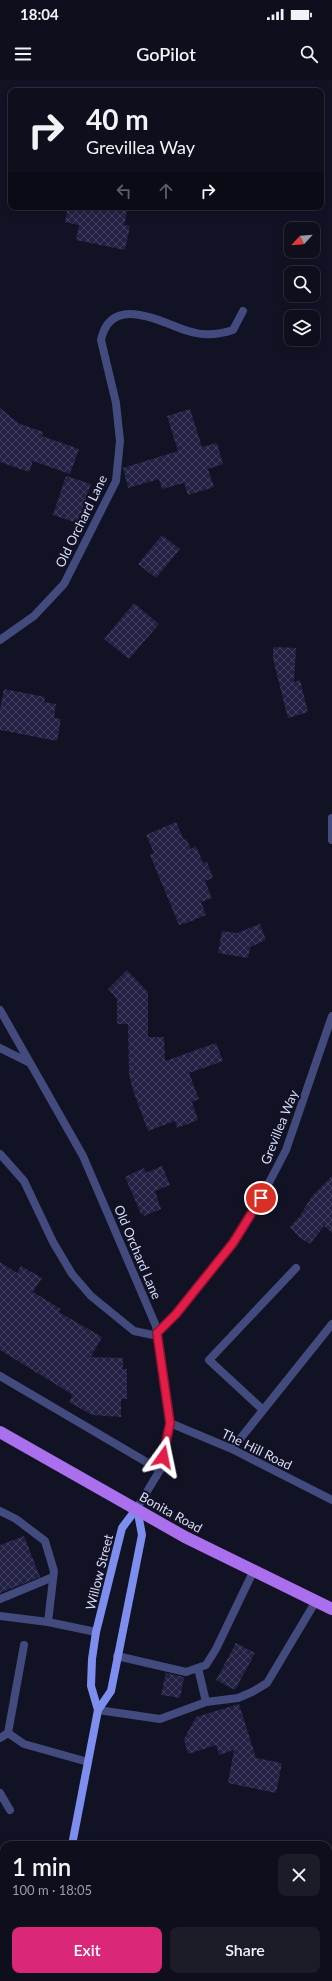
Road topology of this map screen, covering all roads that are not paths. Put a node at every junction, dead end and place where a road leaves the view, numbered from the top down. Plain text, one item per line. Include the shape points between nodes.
1 (243, 311) dead end
2 (0, 640) edge
3 (332, 818) edge
4 (332, 840) edge
5 (0, 1010) edge
6 (332, 1016) edge
7 (0, 1048) edge
8 (29, 1063) junction
9 (0, 1154) edge
10 (296, 1268) dead end
11 (332, 1324) edge
12 (158, 1334) junction
13 (0, 1376) edge
14 (263, 1410) junction
15 (170, 1423) junction
16 (0, 1432) edge
17 (232, 1449) junction
18 (160, 1470) junction
19 (332, 1500) edge
20 (137, 1508) junction
21 (0, 1511) edge
22 (254, 1570) junction
23 (53, 1577) junction
24 (0, 1599) edge
25 (316, 1601) junction
26 (332, 1609) edge
27 (0, 1616) edge
28 (48, 1622) junction
29 (96, 1632) junction
30 (24, 1645) dead end
31 (117, 1656) junction
32 (198, 1668) junction
33 (206, 1702) junction
34 (98, 1710) junction
35 (8, 1733) junction
36 (0, 1738) edge
37 (88, 1762) junction
38 (0, 1793) edge
39 (10, 1810) dead end
40 (73, 1841) edge

1 - 2 street, Old Orchard Lane via 233,330 220,334 189,331 161,319 135,313 113,318 103,330 101,340 116,403 120,441 116,481 64,584 34,616
3 - 4 street
5 - 8 street, Old Orchard Lane
6 - 12 street, Grevillea Way via 286,1150 261,1198 233,1243
7 - 8 street
8 - 12 street, Old Orchard Lane via 83,1156
9 - 12 street via 24,1181 53,1242 72,1274 91,1296 134,1331
10 - 14 street via 209,1360
11 - 14 street
12 - 15 street, Old Orchard Lane
13 - 18 street
14 - 17 street
15 - 17 street, The Hill Road
15 - 18 street, Old Orchard Lane
16 - 20 main road, Bonita Road
17 - 19 street, The Hill Road
18 - 20 street, Old Orchard Lane
20 - 22 main road, Bonita Road via 185,1537
20 - 29 main road, Willow Street via 122,1528
20 - 31 main road, Willow Street via 142,1535
21 - 23 street via 16,1519 45,1541 54,1571
22 - 25 main road, Bonita Road
22 - 32 street via 216,1649 206,1665
23 - 24 street
23 - 28 street
25 - 26 main road, Bonita Road
25 - 33 street via 267,1683 238,1698
27 - 28 street
28 - 29 street
29 - 34 main road, Willow Street via 91,1686
30 - 35 street
31 - 32 street via 186,1672
31 - 34 main road, Willow Street via 111,1691
32 - 33 street
33 - 34 street via 160,1719
34 - 37 main road, Willow Street
35 - 36 street
35 - 37 street via 24,1744
37 - 40 main road, Willow Street
38 - 39 street

